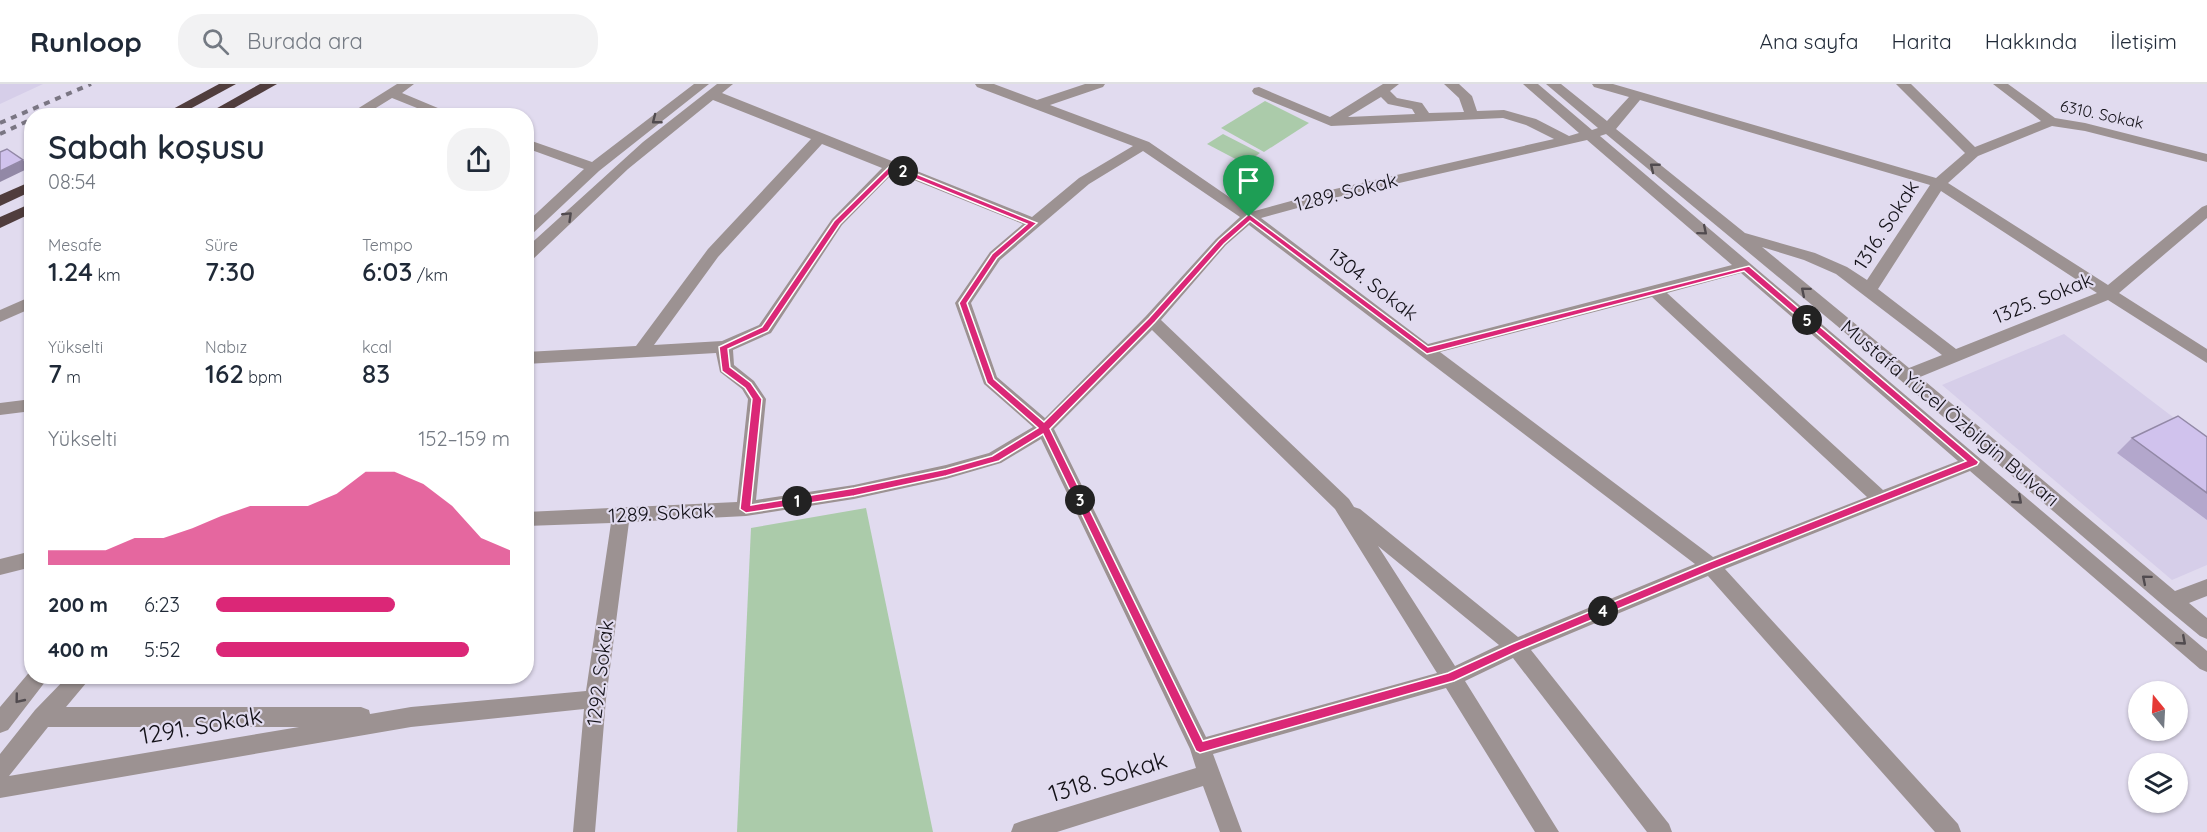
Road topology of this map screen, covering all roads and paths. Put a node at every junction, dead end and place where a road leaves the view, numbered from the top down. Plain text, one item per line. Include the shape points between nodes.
1 (229, 84) edge
2 (270, 84) edge
3 (407, 84) edge
4 (726, 84) edge
5 (1098, 84) edge
6 (1451, 84) edge
7 (1530, 84) edge
8 (1553, 84) edge
9 (1599, 84) edge
10 (1903, 84) edge
11 (2000, 84) edge
12 (2025, 84) edge
13 (992, 85) edge
14 (1386, 87) edge
15 (698, 88) edge
16 (1259, 91) dead end
17 (390, 93) junction
18 (1638, 96) junction
19 (2016, 96) junction
20 (1039, 104) junction
21 (182, 108) edge
22 (224, 108) edge
23 (365, 108) edge
24 (430, 108) edge
25 (1584, 109) junction
26 (1472, 115) junction
27 (1424, 117) junction
28 (1331, 122) junction
29 (2051, 122) junction
30 (1608, 129) junction
31 (1591, 135) junction
32 (821, 137) junction
33 (1569, 141) junction
34 (1144, 145) junction
35 (534, 146) edge
36 (1973, 153) junction
37 (2207, 158) edge
38 (892, 166) junction
39 (594, 168) junction
40 (1939, 183) junction
41 (24, 188) edge
42 (0, 201) edge
43 (2207, 210) edge
44 (24, 211) edge
45 (1249, 217) junction
46 (0, 223) edge
47 (1033, 223) junction
48 (534, 224) edge
49 (1739, 237) junction
50 (534, 249) edge
51 (1746, 267) junction
52 (1869, 290) junction
53 (1655, 291) junction
54 (2108, 294) junction
55 (24, 304) edge
56 (24, 310) edge
57 (7, 314) edge
58 (1152, 320) junction
59 (0, 330) edge
60 (723, 347) junction
61 (641, 351) junction
62 (1427, 351) junction
63 (1955, 357) junction
64 (2207, 357) edge
65 (534, 358) edge
66 (1907, 376) junction
67 (24, 406) edge
68 (0, 409) edge
69 (1045, 428) junction
70 (1974, 462) junction
71 (1881, 499) junction
72 (1342, 504) junction
73 (746, 509) junction
74 (621, 515) junction
75 (534, 519) edge
76 (24, 561) edge
77 (1711, 566) junction
78 (0, 567) edge
79 (2207, 587) edge
80 (2172, 601) junction
81 (2207, 630) edge
82 (1516, 647) junction
83 (2207, 663) edge
84 (1450, 678) junction
85 (32, 684) edge
86 (74, 684) edge
87 (595, 699) junction
88 (43, 717) junction
89 (411, 717) junction
90 (0, 723) edge
91 (1200, 748) junction
92 (0, 771) edge
93 (1210, 774) junction
94 (0, 788) edge
95 (584, 832) edge
96 (1022, 832) edge
97 (1231, 832) edge
98 (1548, 832) edge
99 (1661, 832) edge
100 (1950, 832) edge

1 - 21 highway
2 - 22 highway
3 - 17 street
4 - 15 street
5 - 20 street
6 - 26 street via 1465,96
7 - 31 street, Mustafa Yücel Özbilgin Bulvarı
8 - 25 street, Mustafa Yücel Özbilgin Bulvarı
9 - 18 street
9 - 25 street via 1600,100
10 - 36 street
11 - 19 street, 6310. Sokak
12 - 19 street
13 - 20 street, 1304. Sokak
14 - 27 street via 1394,101 1417,106
14 - 28 street
15 - 32 street
15 -> 39 street
50 -> 15 street via 659,134
16 - 28 street
17 - 23 street
17 - 24 street
18 - 30 street, 1289. Sokak
18 - 40 street
19 - 29 street, 6310. Sokak
20 - 34 street, 1304. Sokak
25 - 30 street, Mustafa Yücel Özbilgin Bulvarı
26 - 27 street
26 - 33 street via 1504,114
27 - 28 street
29 - 36 street, 1316. Sokak
29 - 37 street, 6310. Sokak
30 - 31 street, 1289. Sokak
49 -> 30 street, Mustafa Yücel Özbilgin Bulvarı
31 - 33 street, 1289. Sokak
31 -> 51 street, Mustafa Yücel Özbilgin Bulvarı
32 - 38 street
32 - 61 street via 713,253
33 - 45 street, 1289. Sokak via 1335,193
34 - 45 street, 1304. Sokak
34 - 47 street via 1107,165
35 - 39 street
36 - 40 street, 1316. Sokak
38 - 47 street
38 - 60 street via 837,222 765,329
39 - 48 street
40 - 52 street, 1316. Sokak
40 - 54 street
41 - 42 highway
43 - 54 street, 1325. Sokak
44 - 46 highway
45 - 58 street, 1289. Sokak
45 - 62 street, 1304. Sokak
47 - 69 street via 994,256 963,303 990,380
49 - 52 street via 1805,254
66 -> 49 street, Mustafa Yücel Özbilgin Bulvarı
51 - 53 street
51 - 70 street, Mustafa Yücel Özbilgin Bulvarı
52 - 63 street, 1316. Sokak
53 - 62 street
53 - 71 street
54 - 63 street, 1325. Sokak
54 - 64 street
55 - 57 street
56 - 57 street
57 - 59 street
58 - 69 street, 1289. Sokak
58 - 72 street
60 - 61 street
60 - 73 street via 726,368 748,385 757,399
61 - 65 street
62 - 77 street, 1304. Sokak
63 - 66 street, 1325. Sokak
80 -> 66 street, Mustafa Yücel Özbilgin Bulvarı
67 - 68 street
69 - 73 street, 1289. Sokak via 995,459 854,492
69 - 91 street
70 - 71 street
70 -> 83 street, Mustafa Yücel Özbilgin Bulvarı
71 - 77 street
72 - 82 street
72 - 84 street
73 - 74 street, 1289. Sokak
74 - 75 street, 1289. Sokak
74 - 87 street, 1292. Sokak
76 - 78 street
77 - 82 street
77 - 100 street, 1304. Sokak
79 - 80 street
80 - 81 street, Mustafa Yücel Özbilgin Bulvarı
82 - 84 street
82 - 99 street
84 - 91 street
84 - 98 street
85 -> 90 street
86 - 88 street
87 - 89 street, 1291. Sokak
87 - 95 street, 1292. Sokak
88 - 89 street, 1291. Sokak
88 - 92 street
89 - 94 street, 1291. Sokak
91 - 93 street
93 - 96 street, 1318. Sokak
93 - 97 street

